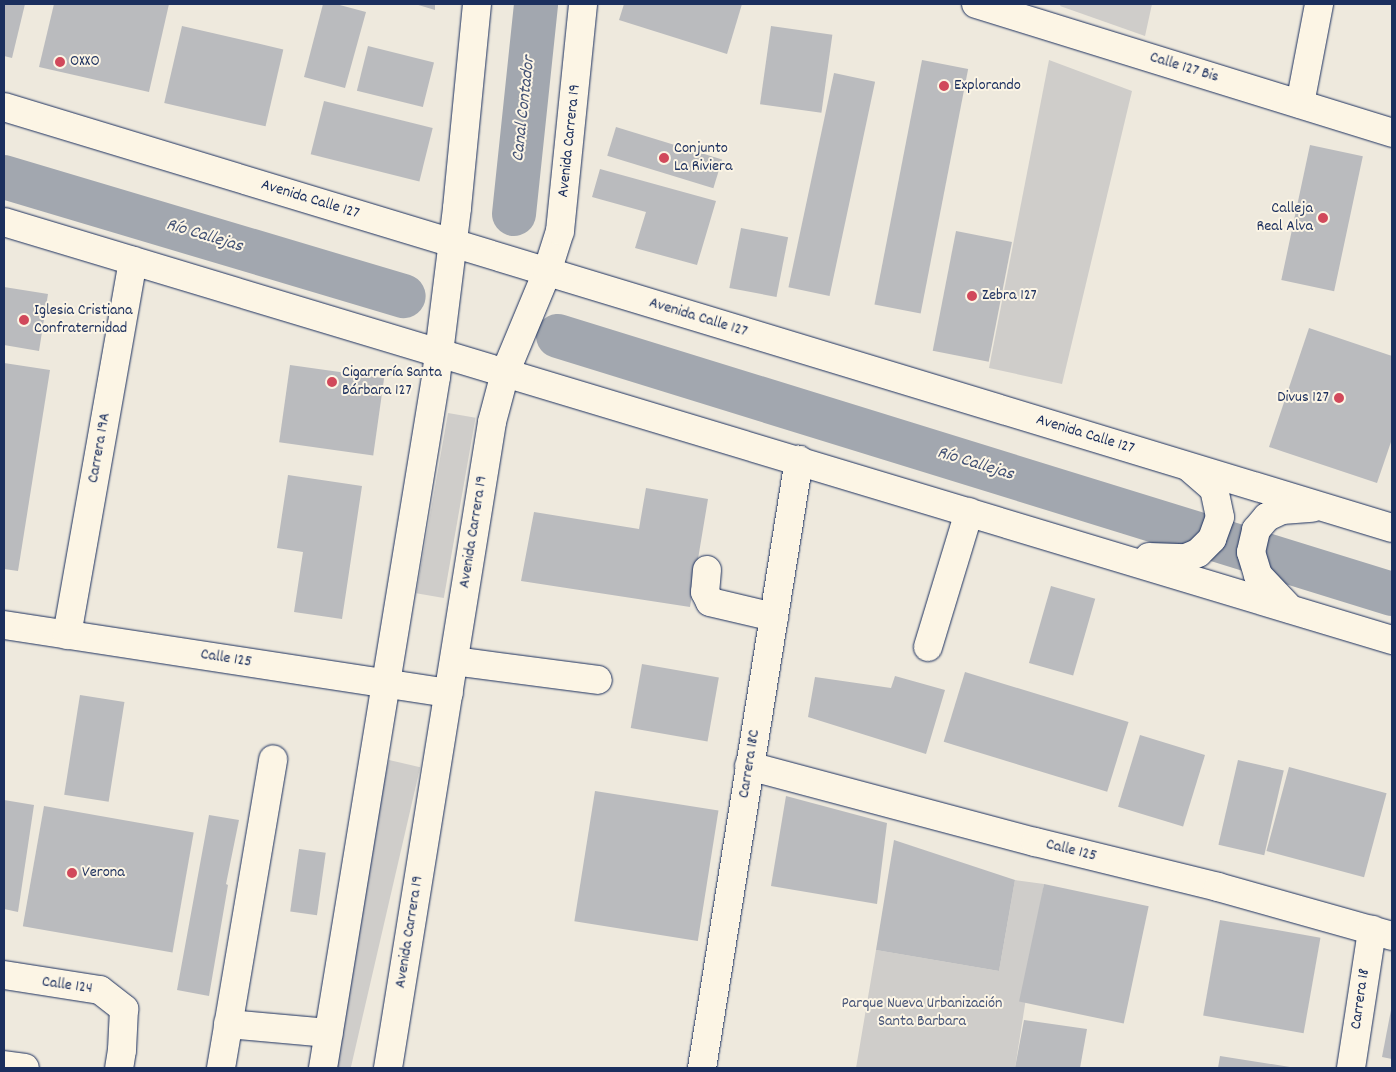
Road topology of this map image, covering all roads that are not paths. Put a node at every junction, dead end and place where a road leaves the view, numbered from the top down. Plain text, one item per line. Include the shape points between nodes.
1 (477, 4) edge
2 (583, 4) edge
3 (976, 4) edge
4 (1319, 4) edge
5 (1300, 104) junction
6 (4, 107) edge
7 (1392, 133) edge
8 (4, 222) edge
9 (452, 244) junction
10 (134, 261) junction
11 (547, 272) junction
12 (439, 353) junction
13 (505, 373) junction
14 (799, 460) junction
15 (1189, 467) junction
16 (1326, 508) junction
17 (970, 512) junction
18 (1392, 528) edge
19 (1105, 553) junction
20 (707, 570) dead end
21 (1290, 610) junction
22 (774, 617) junction
23 (4, 625) edge
24 (67, 635) junction
25 (1392, 640) edge
26 (928, 647) dead end
27 (454, 661) junction
28 (598, 680) dead end
29 (387, 683) junction
30 (449, 693) junction
31 (273, 759) dead end
32 (750, 766) junction
33 (1382, 933) edge
34 (4, 981) edge
35 (228, 1024) junction
36 (329, 1033) junction
37 (4, 1065) edge
38 (25, 1068) edge
39 (119, 1068) edge
40 (220, 1068) edge
41 (323, 1068) edge
42 (388, 1068) edge
43 (702, 1068) edge
44 (1351, 1068) edge

1 - 9 main road
2 - 11 main road, Avenida Carrera 19 via 562,218 558,243
3 - 5 main road, Calle 127 Bis
4 - 5 main road
5 - 7 main road, Calle 127 Bis
6 - 9 main road, Avenida Calle 127
8 - 10 main road
9 - 11 main road, Avenida Calle 127
9 - 12 main road
10 - 12 main road
10 - 24 main road, Carrera 19A
11 - 13 main road, Avenida Carrera 19
11 - 15 main road, Avenida Calle 127
12 - 13 main road
12 - 29 main road
13 - 14 main road
13 - 27 main road, Avenida Carrera 19 via 492,422
14 - 17 main road
14 - 22 main road, Carrera 18C
15 - 16 main road, Avenida Calle 127
15 - 19 main road via 1214,489 1220,517 1212,539 1198,553 1186,558
16 - 18 main road, Avenida Calle 127
16 - 21 main road via 1282,510 1267,517 1256,530 1251,552 1258,575
17 - 19 main road
17 - 26 main road
19 - 21 main road
20 - 22 main road via 705,592 710,602
21 - 25 main road
22 - 32 main road, Carrera 18C
23 - 24 main road, Calle 125
24 - 29 main road, Calle 125
27 - 28 main road
27 - 30 main road, Avenida Carrera 19
29 - 30 main road, Calle 125
29 - 36 main road
30 - 42 main road, Avenida Carrera 19
31 - 35 main road
32 - 33 main road, Calle 125
32 - 43 main road, Carrera 18C
33 - 44 main road, Carrera 18
34 - 39 main road, Calle 124 via 100,990 124,1010
35 - 36 main road
35 - 40 main road
36 - 41 main road
37 - 38 main road

